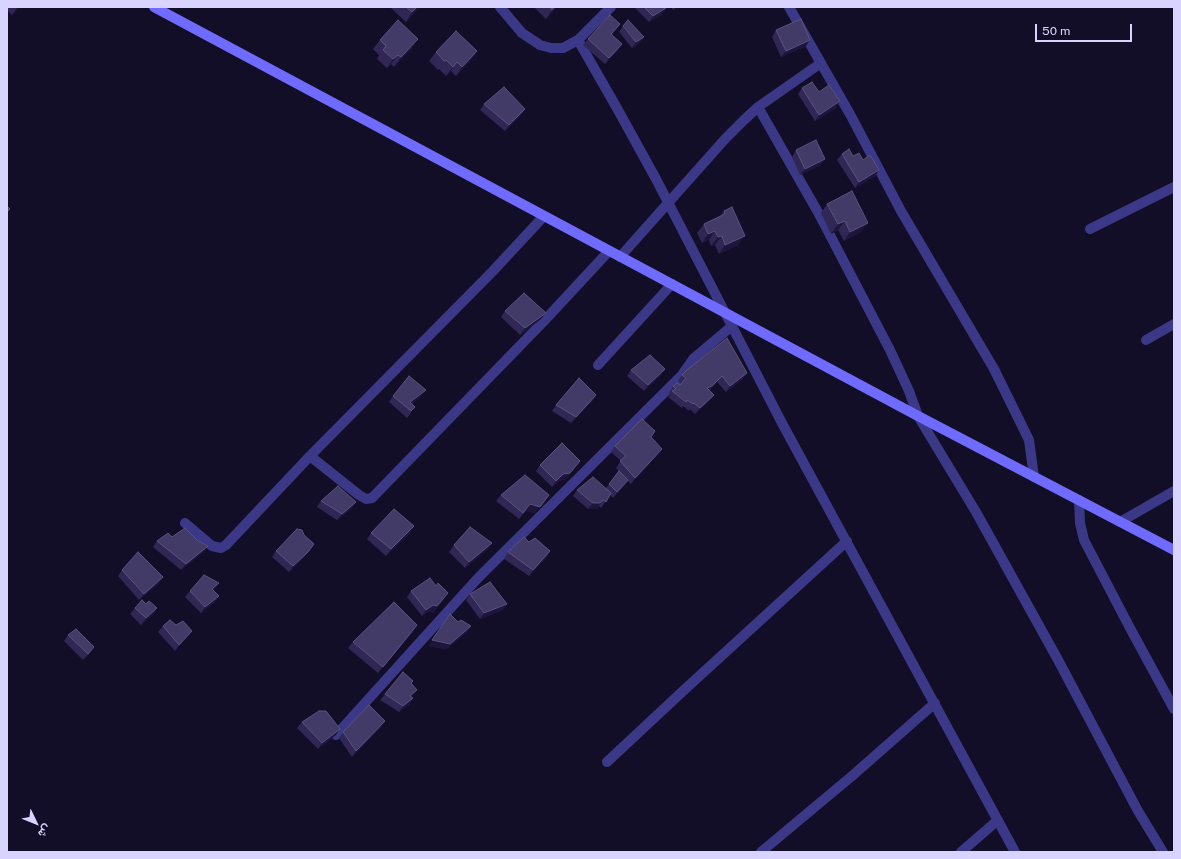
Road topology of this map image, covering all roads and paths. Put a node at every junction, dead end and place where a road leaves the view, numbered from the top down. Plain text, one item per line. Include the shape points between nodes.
1 (154, 7) edge
2 (500, 7) edge
3 (611, 7) edge
4 (789, 7) edge
5 (578, 40) junction
6 (821, 63) junction
7 (758, 107) junction
8 (1174, 187) edge
9 (668, 202) junction
10 (544, 216) junction
11 (1090, 229) dead end
12 (609, 250) junction
13 (620, 257) junction
14 (672, 284) junction
15 (726, 313) junction
16 (1174, 324) edge
17 (732, 326) junction
18 (1146, 340) dead end
19 (598, 365) dead end
20 (918, 416) junction
21 (310, 456) junction
22 (1034, 477) junction
23 (1174, 491) edge
24 (1078, 500) junction
25 (1120, 522) junction
26 (185, 523) dead end
27 (847, 541) junction
28 (1172, 549) edge
29 (1174, 558) edge
30 (935, 703) junction
31 (1174, 709) edge
32 (336, 735) edge
33 (607, 762) dead end
34 (998, 820) junction
35 (761, 852) edge
36 (961, 852) edge
37 (1015, 852) edge
38 (1162, 852) edge

1 - 10 street
2 - 5 street via 522,33 540,45 563,48
3 - 5 street
4 - 6 street
5 - 9 street
6 - 7 street
6 - 22 street via 901,211 994,368 1029,440
7 - 9 street via 724,139
7 - 20 street via 819,214 887,344 909,390
8 - 11 street
9 - 13 street
9 - 15 street
10 - 12 street
10 - 21 street
12 - 13 street
12 - 21 street via 372,498 366,499 359,495
13 - 14 street
14 - 15 street
14 - 19 street
15 - 17 street
15 - 20 street
16 - 18 street
17 - 27 street
17 - 32 street via 694,358 682,375 478,578
20 - 22 street
20 - 38 street via 976,512
21 - 26 street via 221,548 212,546
22 - 24 street
23 - 25 street
24 - 25 street
24 - 31 street via 1084,540
25 - 28 street
27 - 30 street
27 - 33 street
28 - 29 street
30 - 34 street
30 - 35 street
34 - 36 street
34 - 37 street

